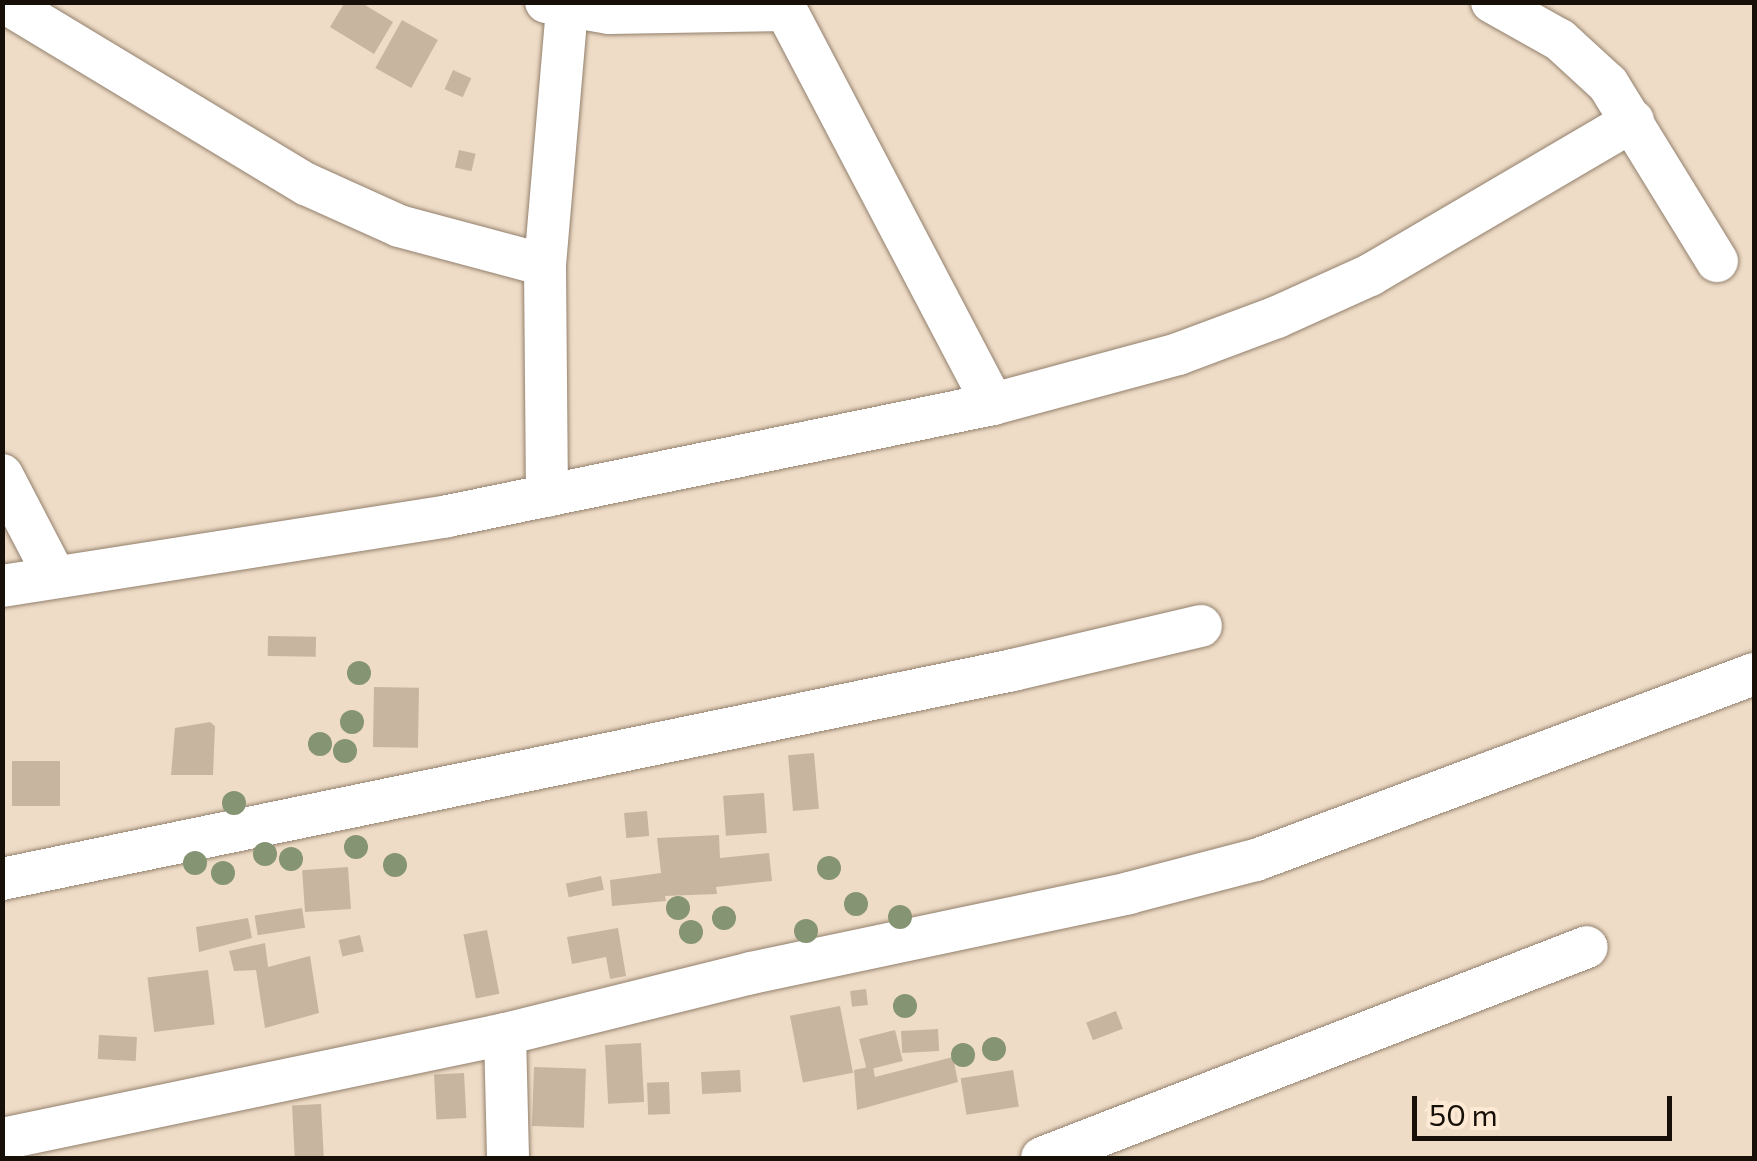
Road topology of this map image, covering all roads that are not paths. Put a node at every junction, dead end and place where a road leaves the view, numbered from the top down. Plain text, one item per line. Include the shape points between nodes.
1 (4, 2) edge
2 (1492, 2) edge
3 (557, 4) edge
4 (788, 6) edge
5 (1632, 120) junction
6 (1717, 260) dead end
7 (545, 265) junction
8 (992, 404) junction
9 (2, 475) edge
10 (547, 496) junction
11 (54, 575) junction
12 (2, 586) edge
13 (1201, 626) dead end
14 (1754, 674) edge
15 (2, 879) edge
16 (1587, 947) dead end
17 (505, 1034) junction
18 (2, 1139) edge
19 (508, 1158) edge
20 (1042, 1158) edge

1 - 7 street via 306,184 399,226
2 - 5 street via 1560,40 1608,84
3 - 4 street via 609,13
3 - 7 street
4 - 8 street
5 - 6 street
5 - 8 street via 1370,275 1278,317 1178,354
7 - 10 street
8 - 10 street
9 - 11 street
10 - 11 street
11 - 12 street
13 - 15 street
14 - 17 street via 1256,860
16 - 20 street
17 - 18 street
17 - 19 street

